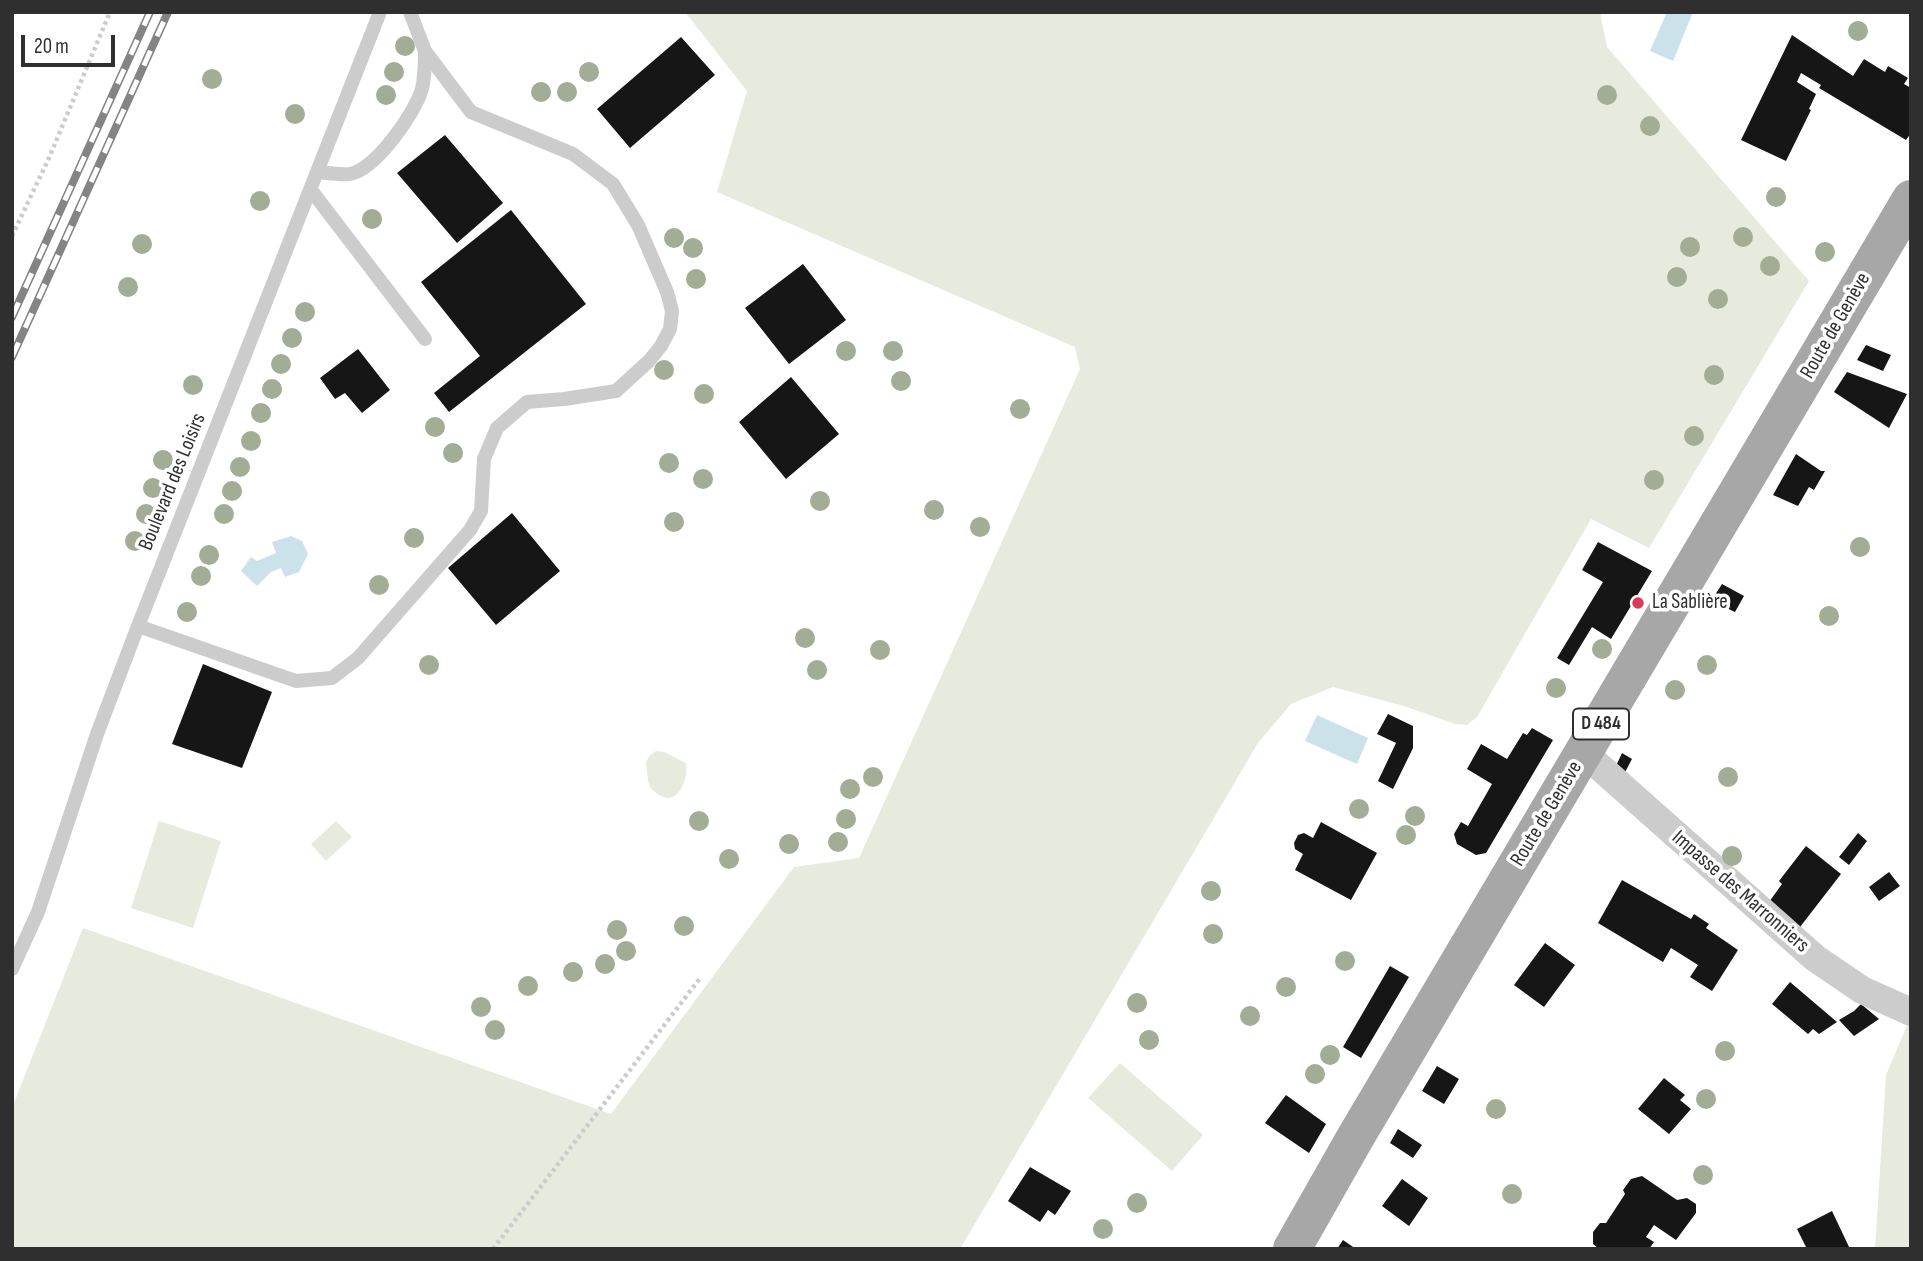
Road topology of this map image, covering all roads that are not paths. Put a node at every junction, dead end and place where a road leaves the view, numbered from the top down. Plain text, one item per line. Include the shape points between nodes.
1 (380, 12) edge
2 (410, 12) edge
3 (425, 51) junction
4 (318, 172) junction
5 (311, 190) junction
6 (1911, 200) edge
7 (425, 339) dead end
8 (138, 626) junction
9 (1584, 753) junction
10 (12, 969) edge
11 (1911, 1012) edge
12 (1292, 1249) edge

1 - 4 lane, Boulevard des Loisirs
2 - 3 lane
3 - 4 lane via 421,91 396,136 353,173
3 - 8 lane via 471,112 573,154 612,184 638,225 667,292 672,311 662,346 616,390 527,402 497,428 484,459 481,511 470,530 358,658 332,678 296,681
4 - 5 lane, Boulevard des Loisirs
5 - 7 lane
5 - 8 lane, Boulevard des Loisirs
6 - 9 main road, Route de Genève / D 484
8 - 10 lane, Boulevard des Loisirs via 38,912
9 - 11 street, Impasse des Marronniers via 1815,958 1862,990
9 - 12 main road, Route de Genève / D 484

